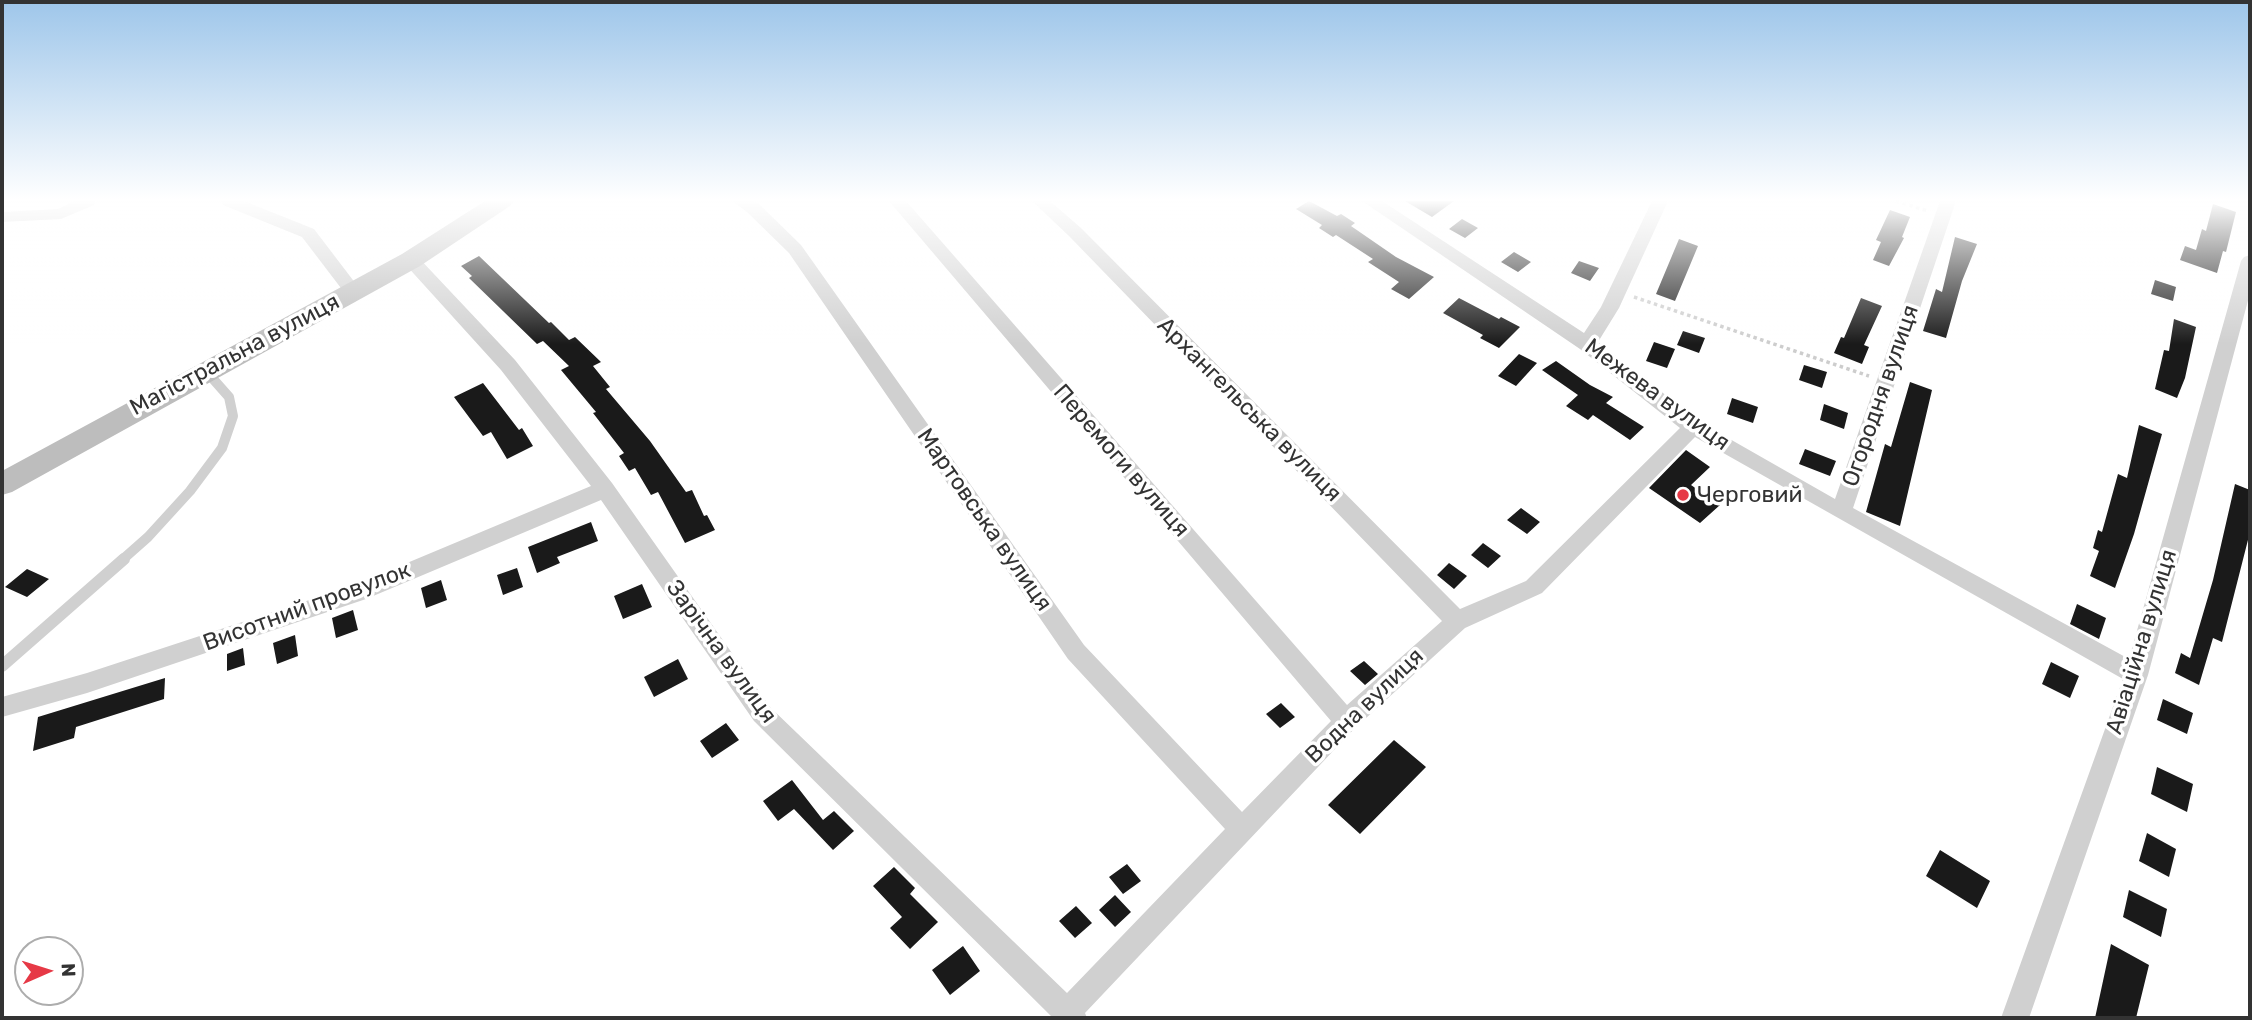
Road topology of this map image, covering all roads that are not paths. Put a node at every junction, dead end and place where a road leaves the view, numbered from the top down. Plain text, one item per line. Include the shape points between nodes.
1 (320, 249) edge
2 (429, 249) edge
3 (794, 249) edge
4 (938, 249) edge
5 (1091, 249) edge
6 (1442, 249) edge
7 (1638, 249) edge
8 (1932, 249) edge
9 (411, 260) junction
10 (2250, 261) edge
11 (353, 292) junction
12 (1587, 344) junction
13 (206, 371) junction
14 (1693, 426) junction
15 (2, 484) edge
16 (605, 489) junction
17 (1841, 512) junction
18 (1457, 621) junction
19 (2, 666) edge
20 (2136, 676) junction
21 (2, 708) edge
22 (1346, 721) junction
23 (1242, 829) junction
24 (1071, 1015) edge
25 (2015, 1018) edge

1 - 11 street
2 - 9 main road, Магістральна вулиця
3 - 23 street, Мартовська вулиця via 1076,652
4 - 22 street, Перемоги вулиця
5 - 18 street, Архангельська вулиця
6 - 12 street, Межева вулиця
7 - 12 street
8 - 17 street, Огородня вулиця
9 - 11 main road, Магістральна вулиця
9 - 16 street, Зарічна вулиця via 508,365
10 - 20 street, Авіаційна вулиця
11 - 13 main road, Магістральна вулиця
12 - 14 street, Межева вулиця
13 - 15 main road, Магістральна вулиця
13 - 19 lane via 229,397 233,416 222,448 148,537
14 - 17 street, Межева вулиця
14 - 18 street, Водна вулиця via 1534,587
16 - 21 street, Висотний провулок via 358,593
16 - 24 street, Зарічна вулиця via 762,714
17 - 20 street, Межева вулиця
18 - 22 street, Водна вулиця
20 - 25 street, Авіаційна вулиця
22 - 23 street, Водна вулиця
23 - 24 street, Водна вулиця

